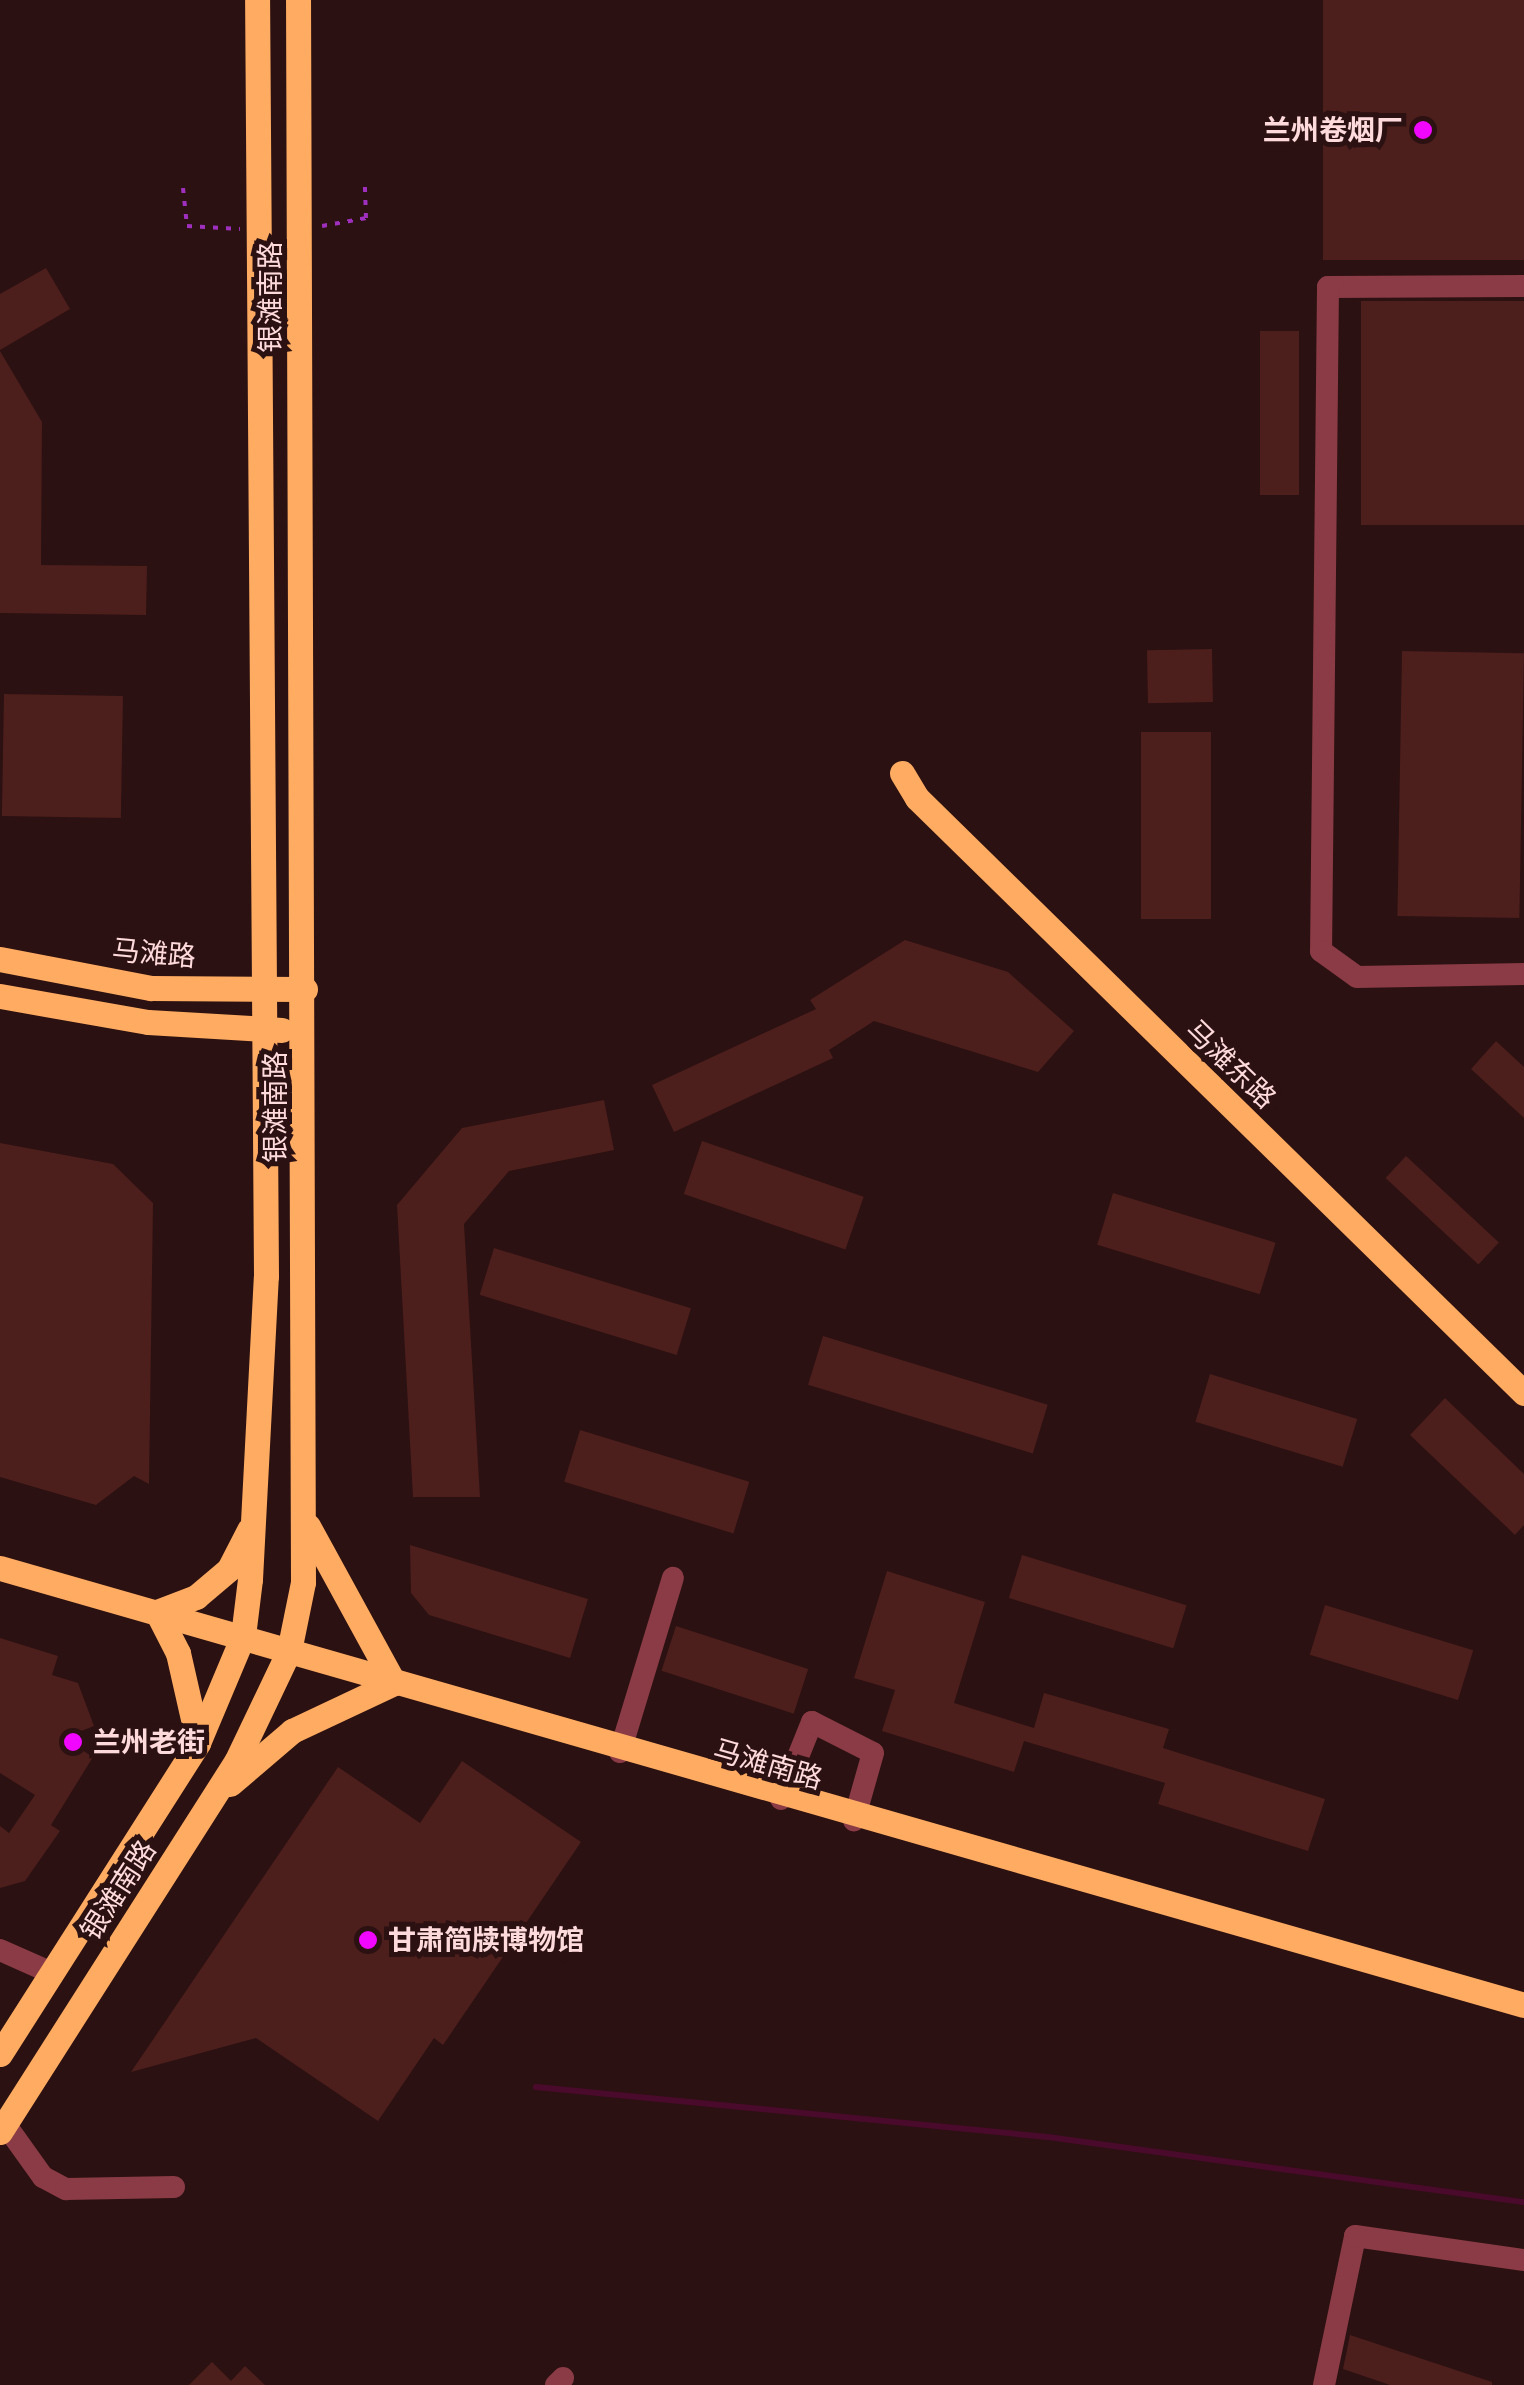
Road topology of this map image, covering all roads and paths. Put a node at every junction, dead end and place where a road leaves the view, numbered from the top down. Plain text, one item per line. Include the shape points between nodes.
1 (258, 0) edge
2 (298, 0) edge
3 (365, 183) dead end
4 (183, 188) dead end
5 (299, 229) junction
6 (259, 230) junction
7 (1524, 286) edge
8 (902, 773) dead end
9 (0, 959) edge
10 (1524, 974) edge
11 (265, 989) junction
12 (304, 989) junction
13 (0, 996) edge
14 (266, 1030) junction
15 (305, 1030) junction
16 (1524, 1393) edge
17 (303, 1513) junction
18 (254, 1520) junction
19 (0, 1568) edge
20 (672, 1578) dead end
21 (158, 1612) junction
22 (243, 1636) junction
23 (289, 1651) junction
24 (394, 1683) junction
25 (198, 1743) junction
26 (620, 1752) junction
27 (781, 1799) junction
28 (212, 1800) junction
29 (854, 1820) junction
30 (0, 1950) edge
31 (52, 1974) junction
32 (1524, 2006) edge
33 (0, 2054) edge
34 (2, 2128) edge
35 (174, 2187) dead end
36 (1524, 2260) edge
37 (1324, 2385) edge

1 - 6 main road, 银滩南路
2 - 5 main road, 银滩南路
3 - 5 path via 366,218
4 - 6 path via 188,226
5 - 12 main road, 银滩南路
6 - 11 main road, 银滩南路
7 - 10 street via 1328,286 1320,951 1357,977
8 - 16 main road, 马滩东路 via 917,798
9 - 11 main road, 马滩路 via 151,988
11 - 12 main road, 马滩路
11 - 14 main road, 银滩南路
12 - 15 main road, 银滩南路
13 - 14 main road
14 - 15 main road
14 - 18 main road, 银滩南路
15 - 17 main road, 银滩南路
17 - 23 main road, 银滩南路
17 - 24 main road
18 - 21 main road via 229,1569 196,1598
18 - 22 main road, 银滩南路
19 - 21 main road, 马滩南路
20 - 26 street
21 - 22 main road, 马滩南路
21 - 25 main road via 182,1669
22 - 23 main road, 马滩南路
22 - 25 main road, 银滩南路
23 - 24 main road, 马滩南路
23 - 28 main road, 银滩南路
24 - 26 main road, 马滩南路
24 - 28 main road via 292,1730
25 - 31 main road, 银滩南路
26 - 27 main road, 马滩南路
27 - 29 main road, 马滩南路
27 - 29 street via 812,1722 873,1753
28 - 34 main road, 银滩南路
29 - 32 main road, 马滩南路
30 - 31 street
31 - 33 main road, 银滩南路
34 - 35 street via 43,2177 66,2189
36 - 37 street via 1355,2236

